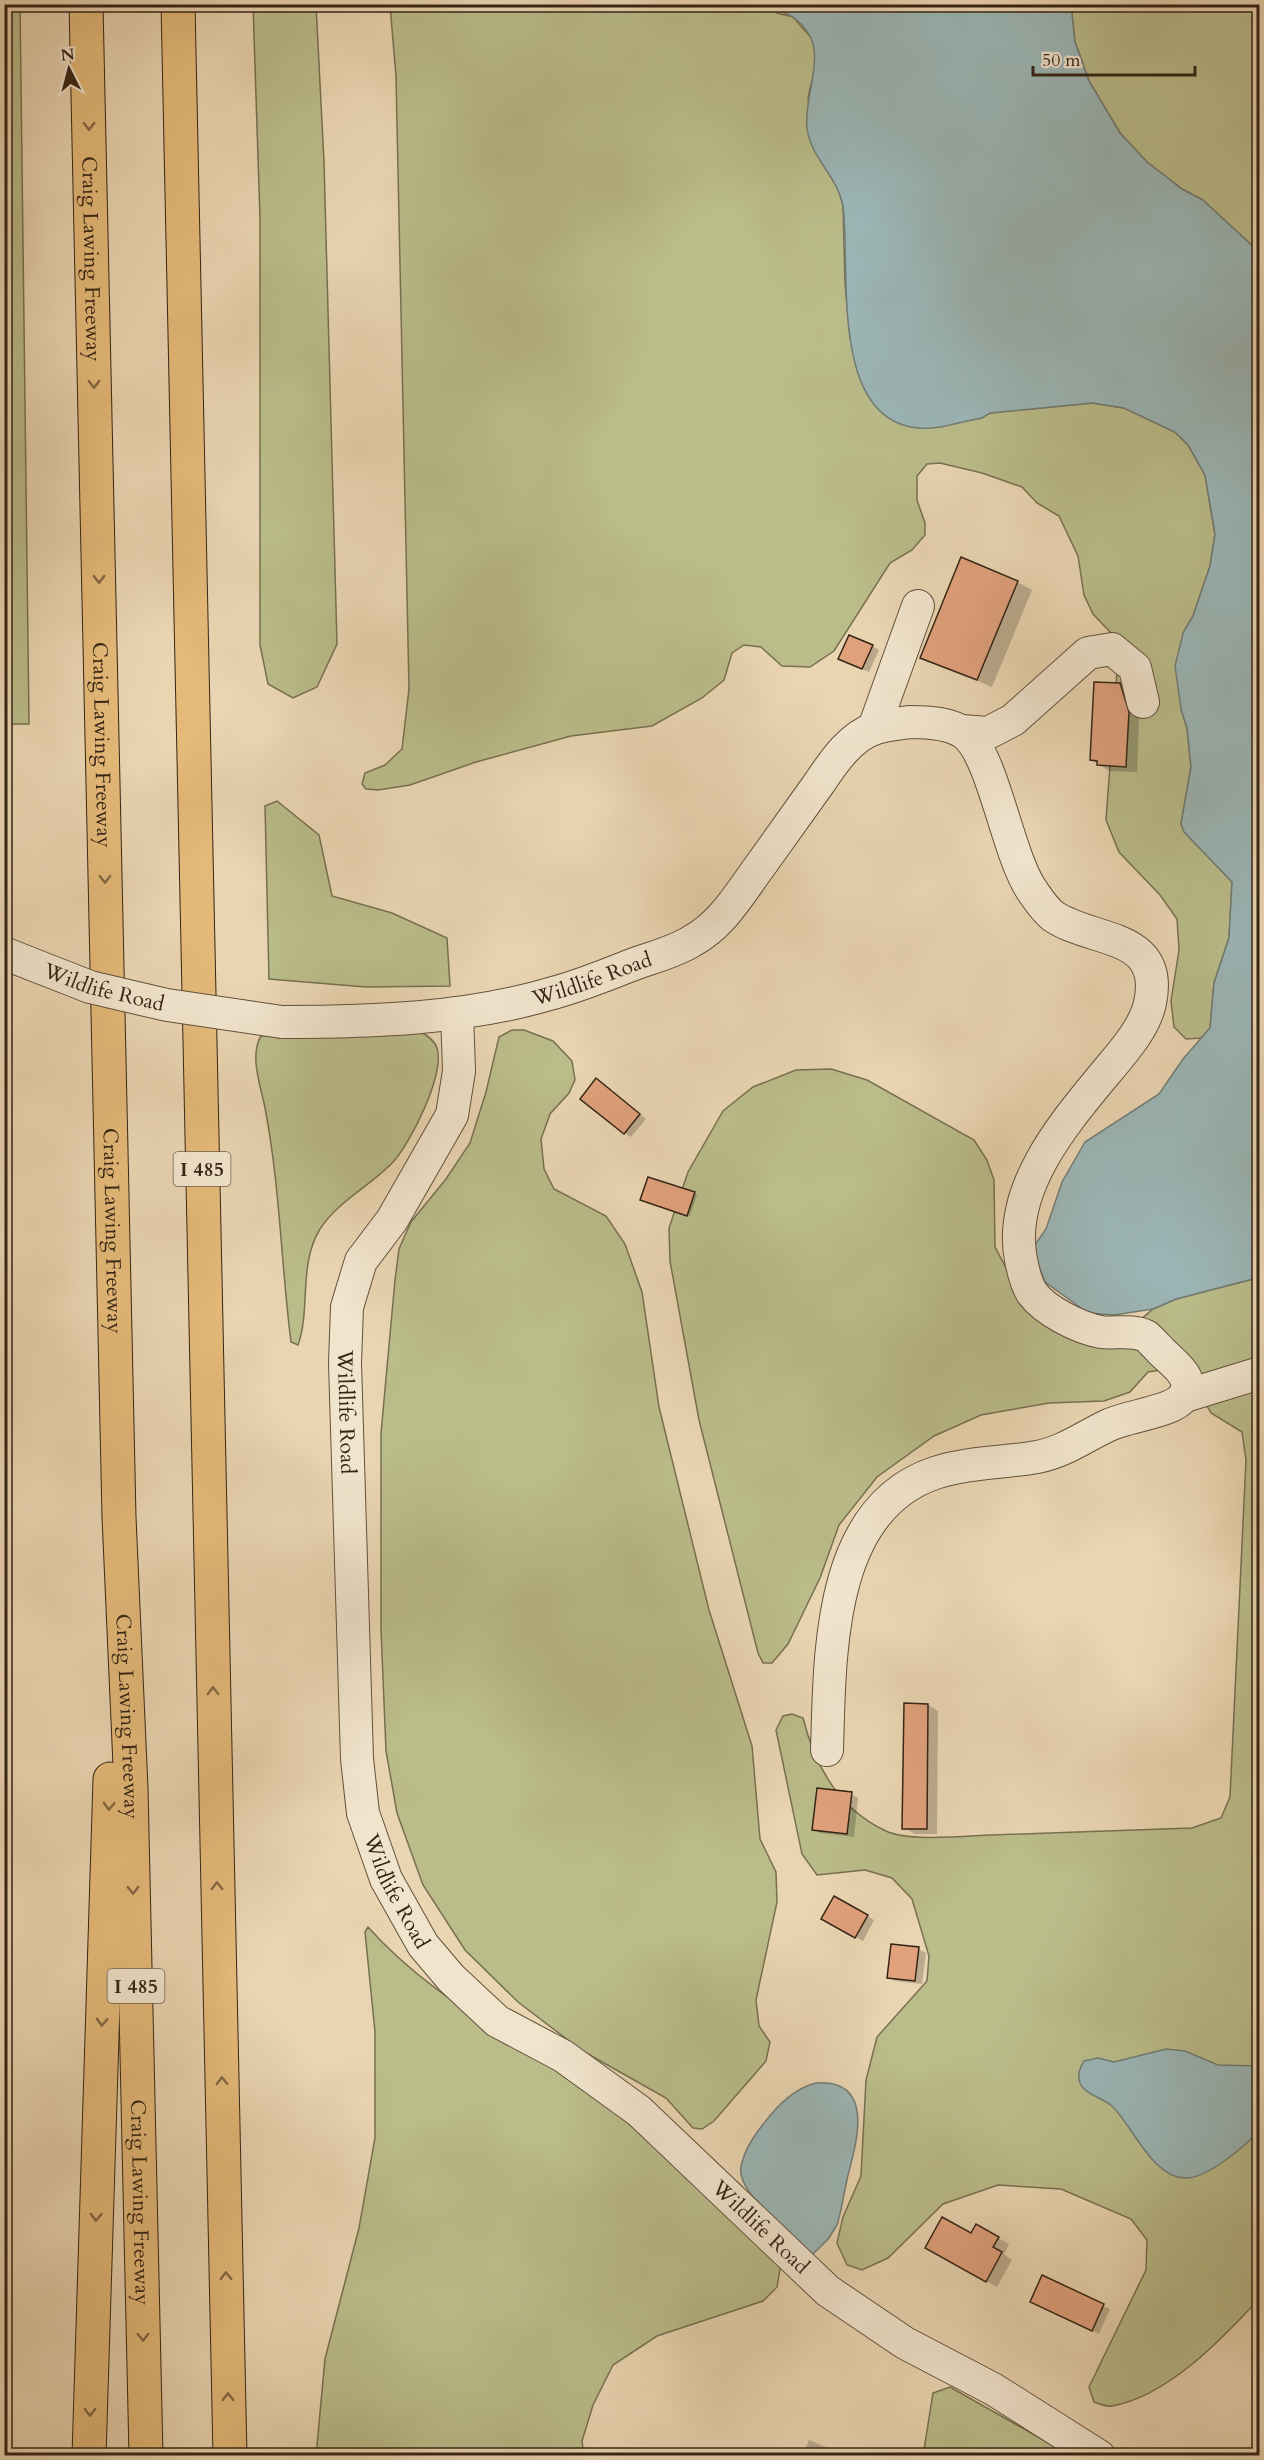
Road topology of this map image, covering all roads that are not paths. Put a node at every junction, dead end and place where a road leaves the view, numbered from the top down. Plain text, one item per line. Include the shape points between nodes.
1 (86, 4) edge
2 (178, 4) edge
3 (918, 606) dead end
4 (1143, 702) dead end
5 (874, 728) junction
6 (962, 731) junction
7 (5, 954) edge
8 (457, 1013) junction
9 (1260, 1373) edge
10 (1185, 1396) junction
11 (119, 1516) junction
12 (827, 1750) dead end
13 (89, 2456) edge
14 (146, 2456) edge
15 (230, 2456) edge
16 (1100, 2456) edge

1 -> 11 highway, Craig Lawing Freeway / I 485
15 -> 2 highway, I 485
3 - 5 street
4 - 6 street via 1135,668 1112,650 1088,653 1013,720 988,733
5 - 6 street via 911,722
5 - 8 street, Wildlife Road via 841,752 720,921 690,943 552,994
6 - 10 street via 980,749 1022,875 1048,913 1128,944 1153,975 1149,1011 1122,1053 1070,1116 1033,1177 1019,1229 1023,1273 1032,1293 1076,1323 1100,1332 1148,1337 1182,1370 1188,1385
7 - 8 street, Wildlife Road, bridge via 100,989 166,1005 282,1022 345,1022
8 - 16 street, Wildlife Road via 459,1071 453,1115 392,1220 361,1261 347,1308 345,1363 357,1759 363,1813 386,1878 423,1945 497,2021 563,2056 639,2111 828,2291 905,2343 993,2389
9 - 10 street
10 - 12 street via 1173,1406 1110,1424 1062,1450 940,1471 900,1487 860,1536 841,1594 830,1662
11 -> 13 highway
11 -> 14 highway, Craig Lawing Freeway / I 485 via 131,1788

